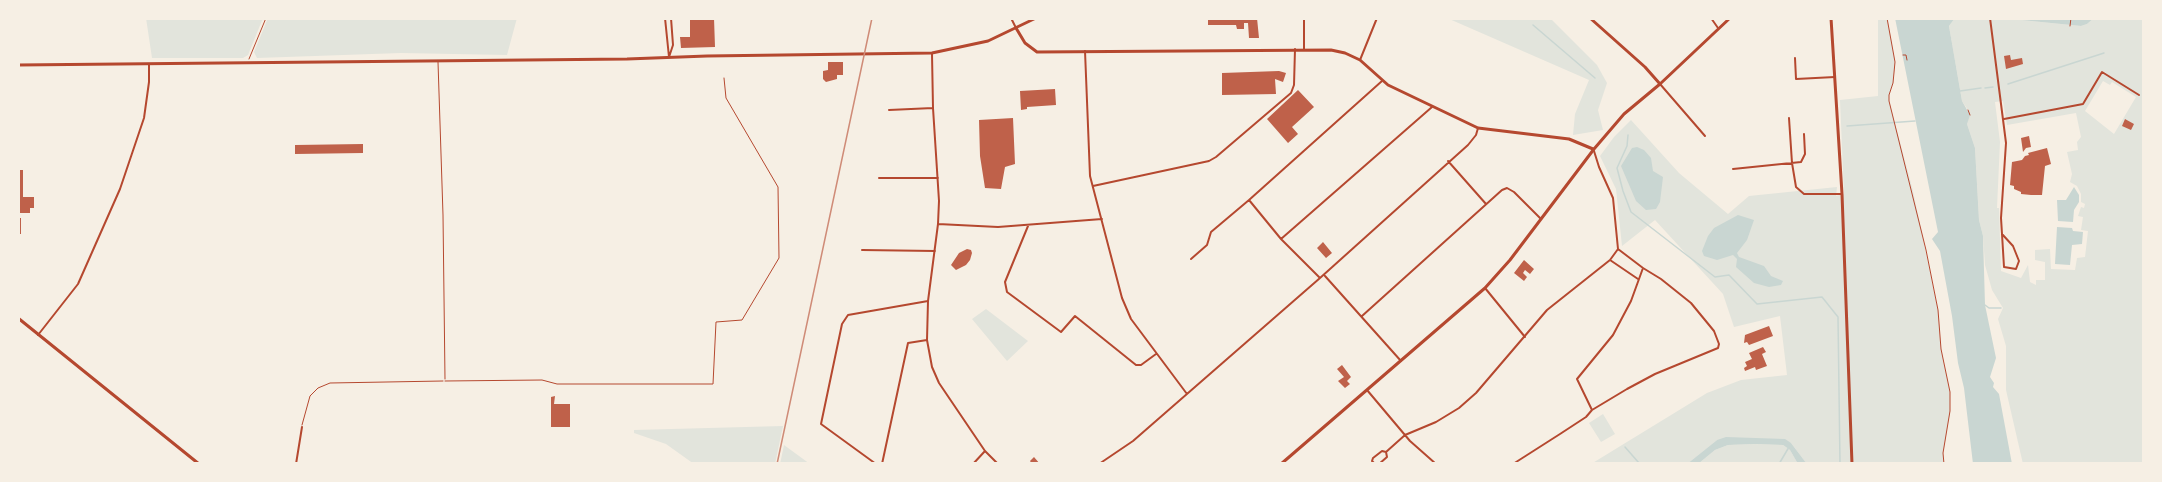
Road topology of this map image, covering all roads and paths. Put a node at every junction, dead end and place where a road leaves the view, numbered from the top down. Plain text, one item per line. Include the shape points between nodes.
1 (266, 18) edge
2 (665, 18) edge
3 (671, 18) edge
4 (1011, 18) edge
5 (1036, 18) edge
6 (1304, 18) edge
7 (1377, 18) edge
8 (1590, 18) edge
9 (1711, 18) edge
10 (1730, 18) edge
11 (1831, 18) edge
12 (1887, 18) edge
13 (1990, 18) edge
14 (2071, 18) edge
15 (2070, 26) dead end
16 (1016, 28) junction
17 (1718, 29) junction
18 (1294, 49) junction
19 (1304, 49) junction
20 (1085, 51) junction
21 (932, 53) junction
22 (1903, 55) dead end
23 (669, 57) junction
24 (1795, 58) dead end
25 (437, 60) junction
26 (1360, 60) junction
27 (1907, 60) dead end
28 (149, 63) junction
29 (247, 64) junction
30 (18, 65) edge
31 (1835, 77) junction
32 (724, 78) dead end
33 (1382, 81) junction
34 (1660, 84) junction
35 (2139, 95) dead end
36 (1433, 106) junction
37 (933, 108) junction
38 (889, 110) dead end
39 (1789, 118) dead end
40 (2004, 119) junction
41 (1478, 128) junction
42 (1804, 134) dead end
43 (1705, 136) dead end
44 (1594, 149) junction
45 (1448, 161) junction
46 (1792, 163) junction
47 (1733, 169) dead end
48 (879, 178) dead end
49 (938, 178) junction
50 (1093, 186) junction
51 (1842, 194) junction
52 (1249, 200) junction
53 (1486, 204) junction
54 (1101, 219) junction
55 (1542, 220) junction
56 (938, 224) junction
57 (1028, 226) junction
58 (2002, 234) junction
59 (1281, 239) junction
60 (1618, 249) junction
61 (862, 250) dead end
62 (935, 251) junction
63 (1191, 259) dead end
64 (1610, 260) junction
65 (1642, 268) junction
66 (1324, 275) junction
67 (1320, 278) junction
68 (1638, 279) junction
69 (1485, 288) junction
70 (928, 301) junction
71 (1362, 316) junction
72 (18, 318) edge
73 (38, 335) junction
74 (1525, 337) junction
75 (927, 340) junction
76 (1157, 353) junction
77 (1401, 361) junction
78 (445, 381) junction
79 (1367, 390) junction
80 (1187, 394) junction
81 (1592, 410) junction
82 (302, 427) joint
83 (1405, 435) junction
84 (985, 451) junction
85 (1386, 452) junction
86 (199, 464) edge
87 (296, 464) edge
88 (876, 464) edge
89 (882, 464) edge
90 (973, 464) edge
91 (998, 464) edge
92 (1099, 464) edge
93 (1281, 464) edge
94 (1377, 464) edge
95 (1436, 464) edge
96 (1513, 464) edge
97 (1852, 464) edge
98 (1944, 464) edge

1 - 29 path
2 - 23 street
3 - 23 street via 673,45
4 - 16 street
5 - 16 main road
6 - 19 street
7 - 26 street
8 - 34 main road
9 - 17 street
10 - 17 main road
11 - 31 main road
12 - 98 path via 1895,62 1889,95 1936,300 1950,392
13 - 40 street
14 - 15 path
16 - 20 main road via 1025,43 1037,52
16 - 21 main road via 988,41
17 - 34 main road
18 - 19 main road
18 - 20 main road
18 - 50 street via 1291,93 1216,157
19 - 26 main road via 1331,50
20 - 50 street via 1088,168
21 - 23 main road
21 - 37 street
22 - 27 path
23 - 25 main road
24 - 31 street via 1796,79
25 - 29 main road
25 - 78 lane
26 - 33 main road
28 - 29 main road
28 - 30 main road
28 - 73 street via 144,118 117,197 78,284
31 - 51 main road
32 - 78 lane via 726,98 778,187 778,258 742,320 716,322 713,384
33 - 36 main road
33 - 52 street
34 - 43 street
34 - 44 main road via 1624,114
35 - 40 street via 2102,72 2083,104
36 - 41 main road
36 - 59 street
37 - 38 street
37 - 49 street
39 - 46 street
40 - 58 street
41 - 44 main road via 1569,139
41 - 45 street via 1468,145
42 - 46 street via 1804,158
44 - 55 main road
44 - 60 street via 1613,198
45 - 53 street
45 - 66 street
46 - 47 street
46 - 51 street via 1796,187 1804,194
48 - 49 street
49 - 56 street
50 - 54 street
51 - 97 main road
52 - 59 street
52 - 63 street via 1211,232 1207,245
53 - 55 street via 1508,188
53 - 71 street
54 - 57 street
54 - 76 street via 1122,298 1131,319
55 - 69 main road
56 - 57 street
56 - 62 street
57 - 76 street via 1005,282 1007,292 1061,332 1075,316 1136,365
58 - 58 street via 2004,267 2016,269 2019,261
59 - 67 street
60 - 64 street
60 - 65 street
61 - 62 street
62 - 70 street
64 - 68 street
64 - 74 street via 1547,310
65 - 68 street
65 - 81 street via 1691,303 1714,331 1718,348 1655,374
66 - 67 street
66 - 71 street
67 - 80 street
68 - 81 street via 1613,335 1577,379
69 - 74 street
69 - 77 main road
70 - 75 street
70 - 88 street via 848,315 842,324 821,424
71 - 77 street
72 - 73 main road
73 - 86 main road
74 - 83 street via 1459,408
75 - 84 street via 939,382
75 - 89 street via 908,343
76 - 80 street
77 - 79 main road
78 - 82 lane via 330,383 310,396
79 - 83 street
79 - 93 main road
80 - 92 street via 1133,441
81 - 96 street
82 - 87 street
83 - 85 street
83 - 95 street
84 - 90 street
84 - 91 street
85 - 94 street via 1387,457
85 - 94 street via 1373,458

